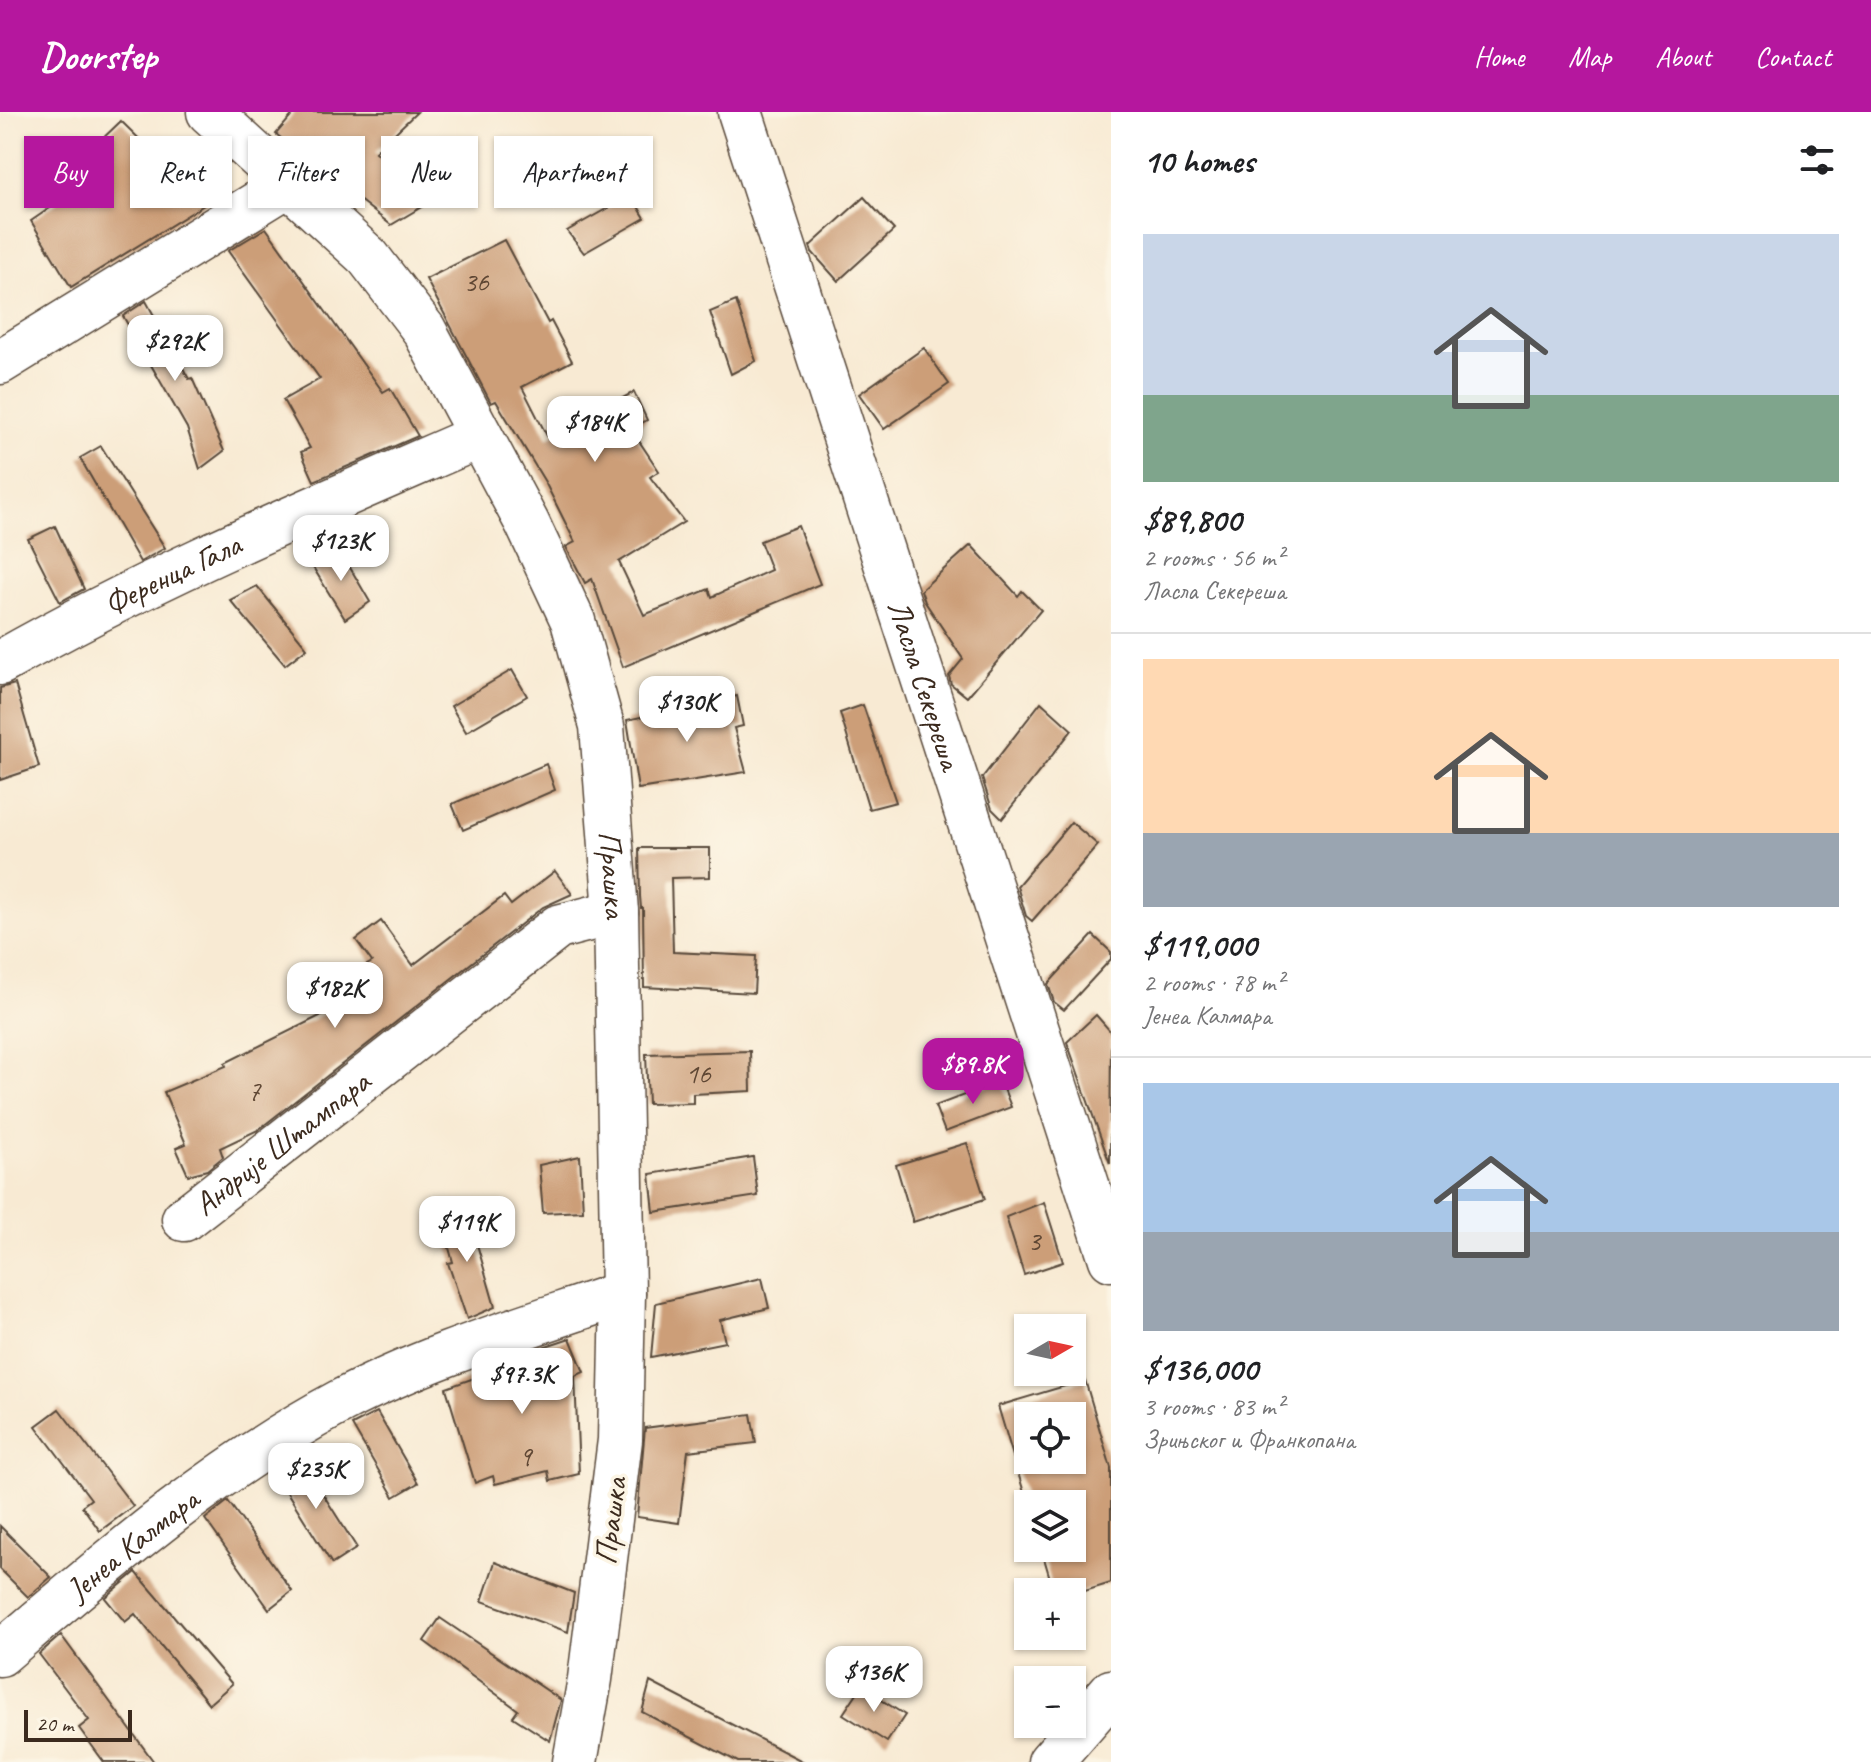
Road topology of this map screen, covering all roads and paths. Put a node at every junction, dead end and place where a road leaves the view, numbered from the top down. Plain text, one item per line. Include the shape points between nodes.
1 (209, 112) edge
2 (740, 112) edge
3 (248, 147) edge
4 (250, 208) edge
5 (315, 208) edge
6 (0, 362) edge
7 (480, 436) junction
8 (0, 663) edge
9 (616, 912) junction
10 (184, 1219) dead end
11 (1111, 1259) edge
12 (623, 1293) junction
13 (0, 1654) edge
14 (1111, 1692) edge
15 (575, 1762) edge
16 (1050, 1762) edge

1 - 3 street, Прашка
2 - 11 street, Ласла Секереша
4 - 6 street
5 - 7 street, Прашка via 368,257 424,330
7 - 8 street, Ференца Гала via 221,548
7 - 9 street, Прашка via 573,621 602,726
9 - 10 street, Андрије Штампара via 558,927
9 - 12 street, Прашка
12 - 13 street, Јенеа Калмара via 444,1356 341,1401 232,1466
12 - 15 street, Прашка via 620,1440
14 - 16 street

